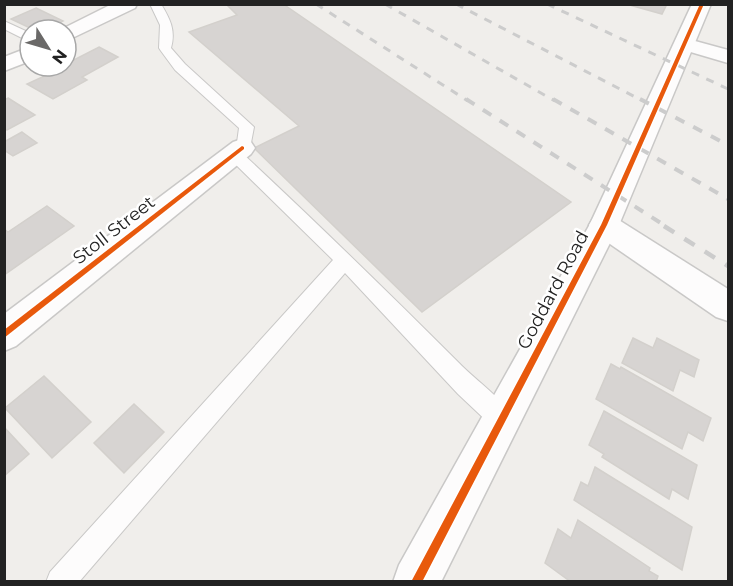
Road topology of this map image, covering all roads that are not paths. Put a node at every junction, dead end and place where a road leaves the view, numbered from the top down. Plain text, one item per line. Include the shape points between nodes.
1 (128, 4) edge
2 (155, 4) edge
3 (702, 4) edge
4 (4, 24) edge
5 (78, 29) edge
6 (18, 32) edge
7 (684, 44) junction
8 (729, 57) edge
9 (18, 59) edge
10 (4, 65) edge
11 (238, 151) junction
12 (604, 225) junction
13 (345, 260) junction
14 (729, 307) edge
15 (4, 335) edge
16 (501, 419) junction
17 (60, 582) edge
18 (416, 582) edge

1 - 5 street
2 - 11 lane via 168,24 165,48 180,68 248,127
3 - 7 street, Goddard Road
4 - 6 lane
7 - 8 street
7 - 12 street, Goddard Road
9 - 10 street
11 - 13 lane
11 - 15 street, Stoll Street
12 - 14 street
12 - 16 street, Goddard Road
13 - 16 lane
13 - 17 lane
16 - 18 street, Goddard Road

